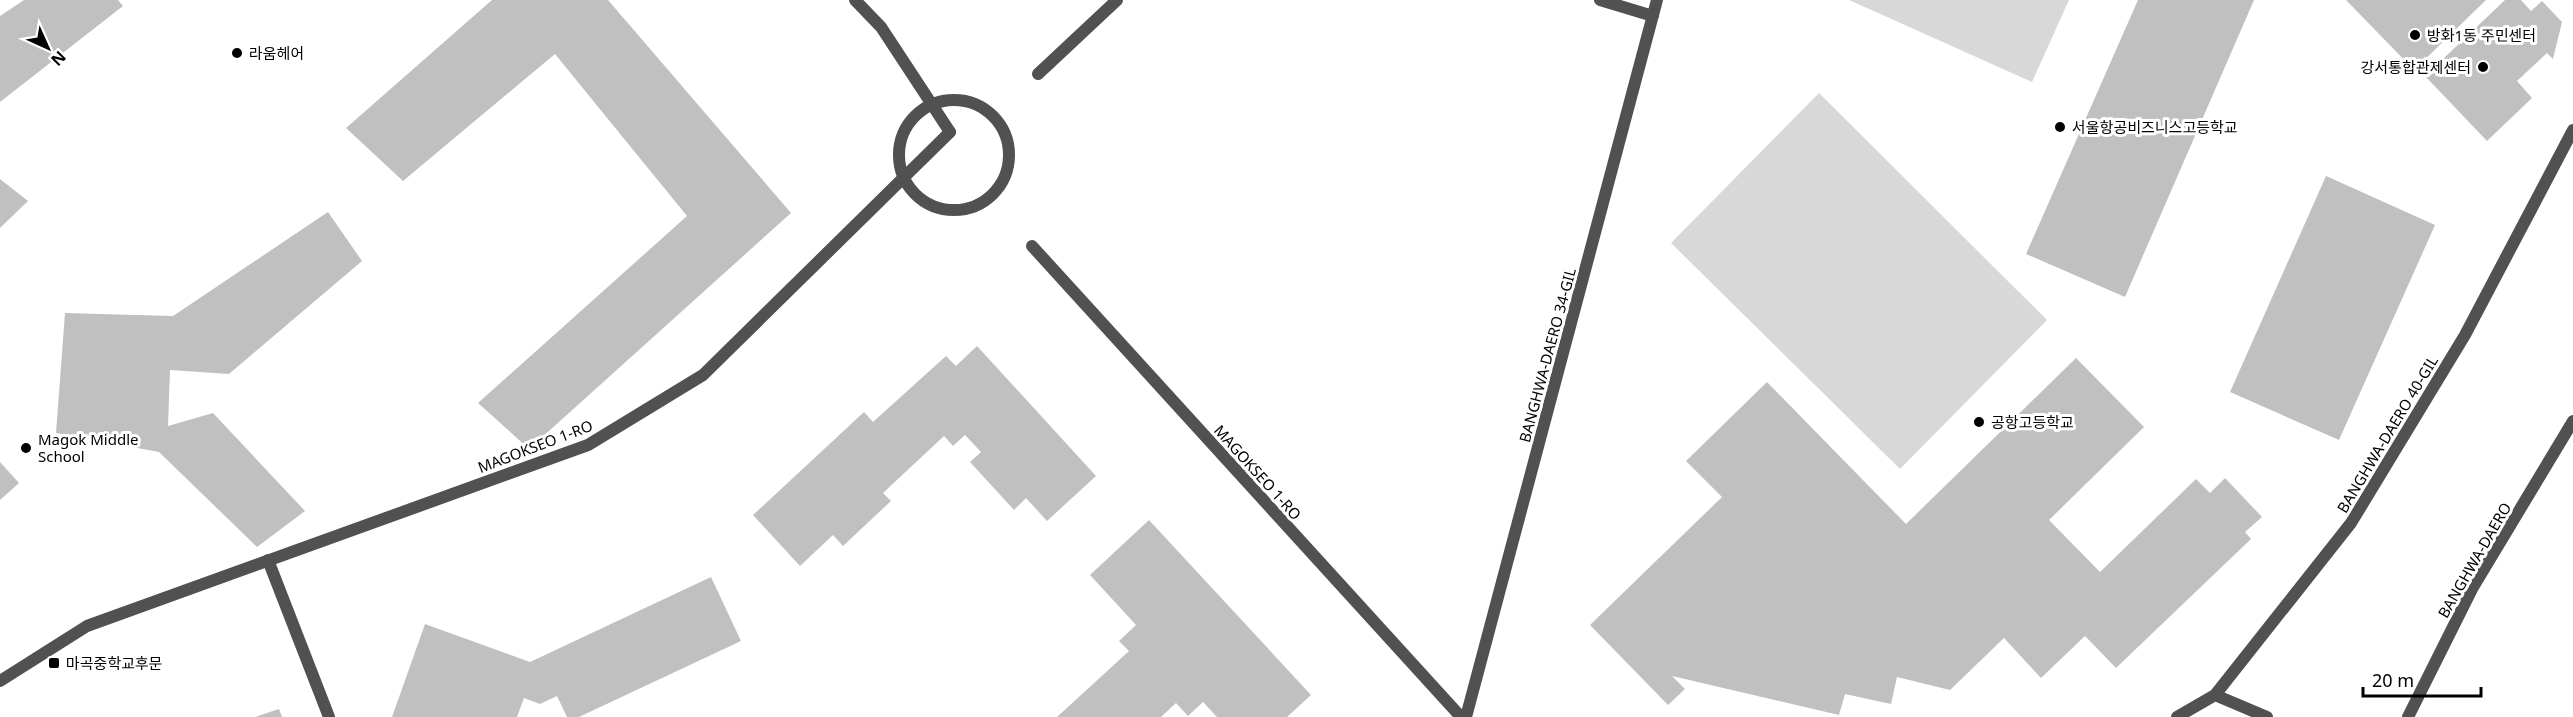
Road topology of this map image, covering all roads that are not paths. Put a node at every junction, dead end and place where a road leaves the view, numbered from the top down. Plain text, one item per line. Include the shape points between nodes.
1 (855, 0) edge
2 (1117, 0) edge
3 (1600, 0) edge
4 (1657, 0) edge
5 (1653, 16) junction
6 (1038, 74) dead end
7 (991, 112) joint
8 (2573, 130) edge
9 (1032, 246) dead end
10 (2573, 421) edge
11 (268, 560) junction
12 (0, 681) edge
13 (2215, 695) junction
14 (329, 717) edge
15 (1461, 717) edge
16 (1466, 717) edge
17 (2177, 717) edge
18 (2267, 717) edge
19 (2408, 717) edge

1 - 11 street, MAGOKSEO 1-RO via 881,27 950,132 703,375 588,445
2 - 6 street
3 - 5 street
4 - 5 street, BANGHWA-DAERO 34-GIL
5 - 16 street, BANGHWA-DAERO 34-GIL
7 - 7 street via 961,99 934,102 911,119 901,136 898,158 911,190 926,203 956,210 991,197 1005,176 1010,150 1007,137
8 - 13 street, BANGHWA-DAERO 40-GIL via 2465,335 2351,524
9 - 15 street, MAGOKSEO 1-RO
10 - 19 street, BANGHWA-DAERO via 2472,589
11 - 12 street, MAGOKSEO 1-RO via 87,626
11 - 14 street
13 - 17 street, BANGHWA-DAERO 40-GIL
13 - 18 street

